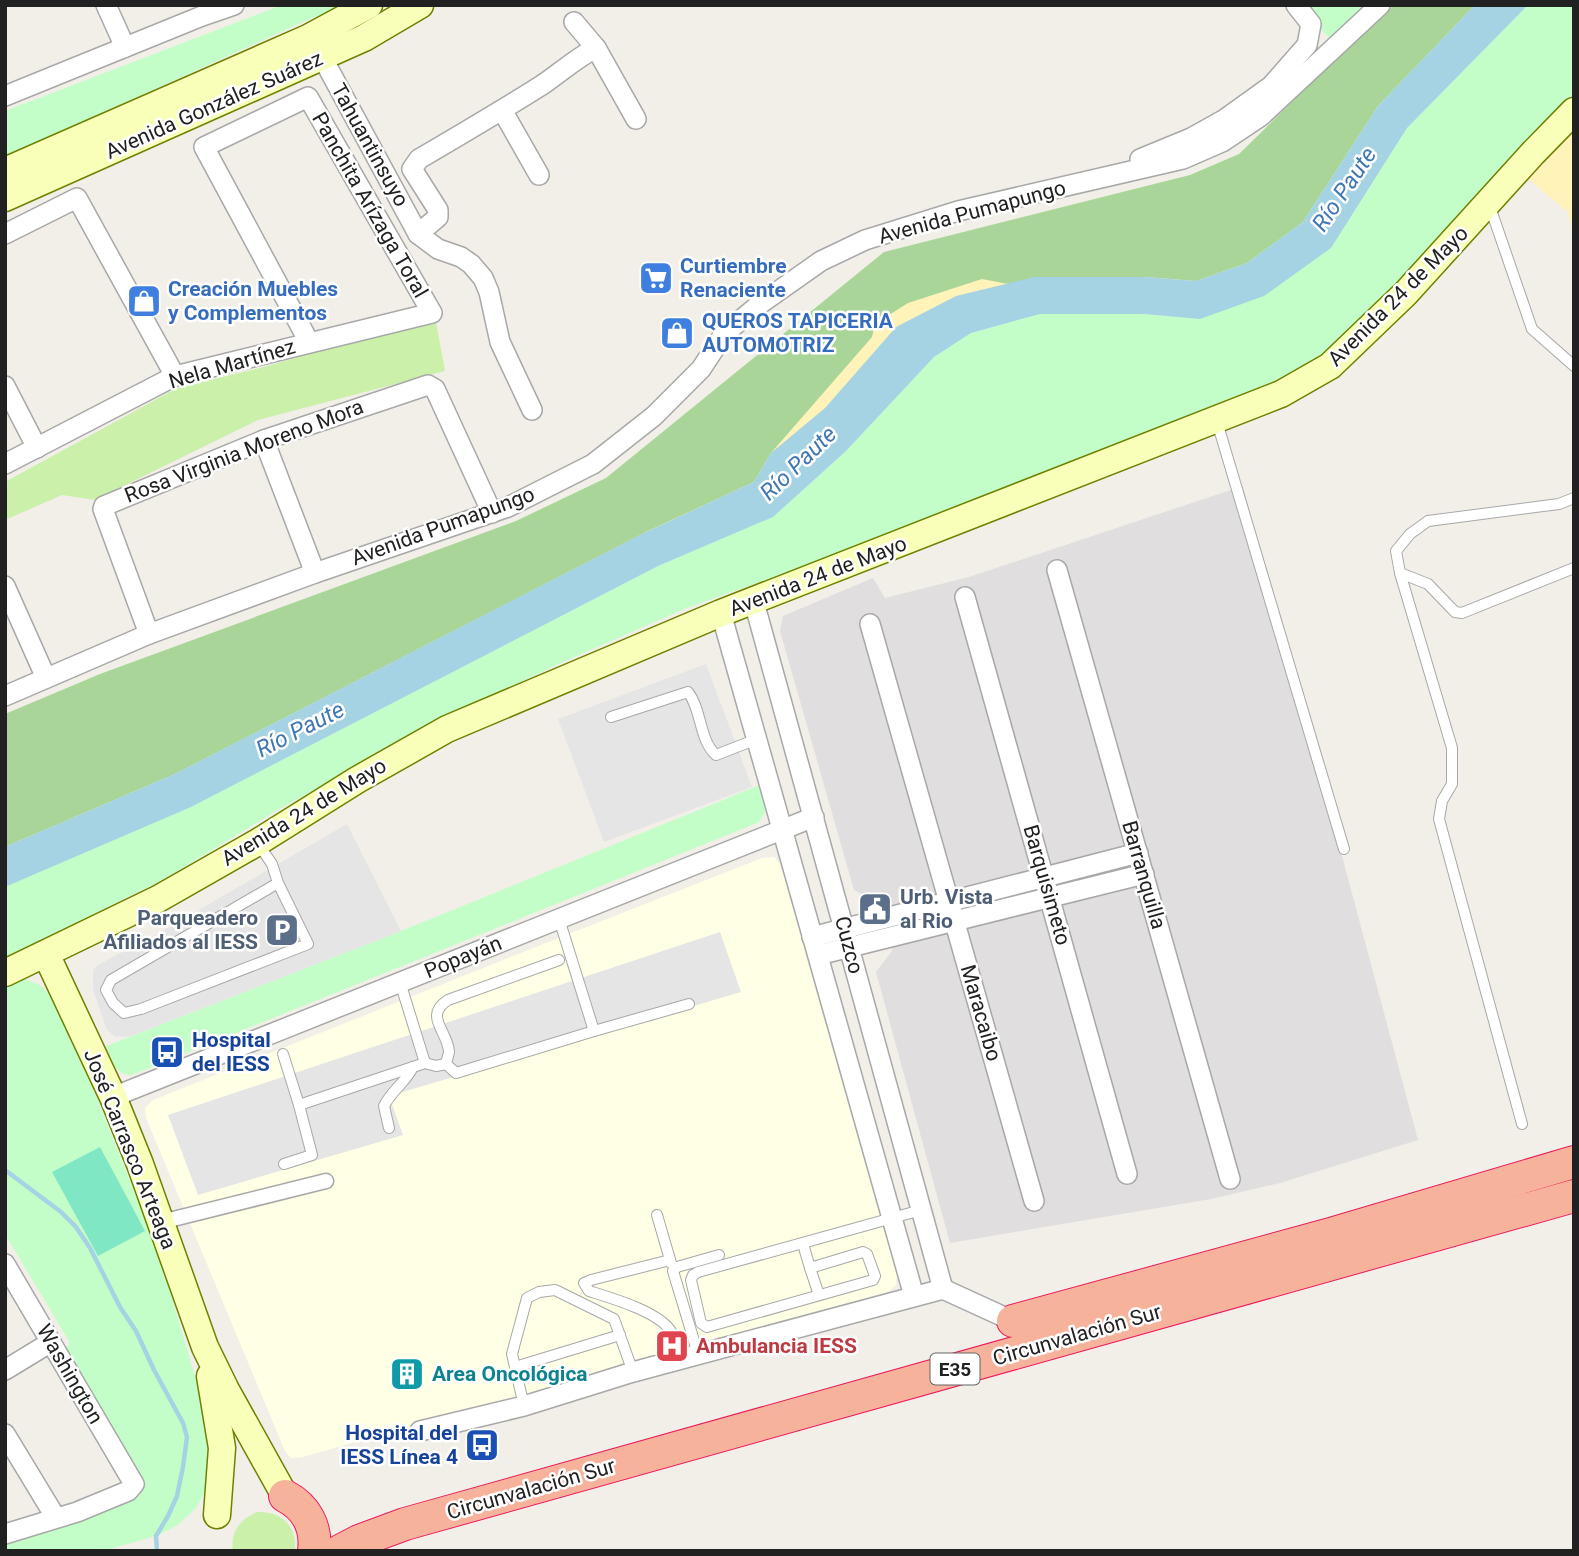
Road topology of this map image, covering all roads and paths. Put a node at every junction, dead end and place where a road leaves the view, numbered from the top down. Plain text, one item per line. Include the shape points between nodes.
1 (106, 5) edge
2 (369, 5) edge
3 (420, 5) edge
4 (1296, 5) edge
5 (1380, 5) edge
6 (224, 7) edge
7 (574, 22) dead end
8 (125, 47) junction
9 (596, 48) junction
10 (322, 57) junction
11 (7, 89) edge
12 (502, 110) junction
13 (1574, 111) edge
14 (636, 119) dead end
15 (5, 171) edge
16 (539, 175) dead end
17 (5, 198) edge
18 (1489, 203) junction
19 (958, 211) junction
20 (5, 234) edge
21 (418, 234) junction
22 (432, 313) joint
23 (309, 342) junction
24 (1574, 366) edge
25 (174, 376) junction
26 (5, 386) edge
27 (532, 410) dead end
28 (1216, 418) junction
29 (264, 440) junction
30 (37, 448) junction
31 (5, 464) edge
32 (1574, 498) edge
33 (492, 513) junction
34 (1574, 568) edge
35 (1057, 570) dead end
36 (315, 573) junction
37 (1400, 573) junction
38 (5, 586) edge
39 (965, 597) dead end
40 (754, 602) junction
41 (721, 613) junction
42 (870, 624) dead end
43 (149, 634) junction
44 (46, 678) junction
45 (5, 696) edge
46 (611, 716) dead end
47 (757, 739) junction
48 (814, 817) junction
49 (782, 829) junction
50 (258, 842) junction
51 (1344, 849) dead end
52 (1138, 853) junction
53 (1144, 874) junction
54 (1044, 877) junction
55 (278, 883) junction
56 (1050, 897) junction
57 (952, 911) junction
58 (559, 919) junction
59 (847, 938) junction
60 (815, 946) junction
61 (46, 954) junction
62 (559, 960) dead end
63 (5, 973) edge
64 (400, 982) junction
65 (689, 1004) dead end
66 (594, 1031) junction
67 (283, 1054) dead end
68 (425, 1063) junction
69 (446, 1064) junction
70 (413, 1067) junction
71 (113, 1097) junction
72 (299, 1105) junction
73 (1522, 1124) dead end
74 (389, 1128) dead end
75 (1574, 1162) edge
76 (284, 1164) dead end
77 (1128, 1174) dead end
78 (1230, 1179) dead end
79 (326, 1181) dead end
80 (1574, 1196) edge
81 (1034, 1201) dead end
82 (921, 1210) junction
83 (657, 1215) dead end
84 (892, 1218) junction
85 (161, 1222) junction
86 (803, 1244) junction
87 (719, 1255) dead end
88 (5, 1264) edge
89 (671, 1265) junction
90 (810, 1268) junction
91 (943, 1289) junction
92 (819, 1295) junction
93 (914, 1296) junction
94 (1013, 1321) joint
95 (620, 1335) junction
96 (51, 1342) junction
97 (205, 1347) junction
98 (698, 1354) junction
99 (676, 1360) junction
100 (515, 1367) junction
101 (5, 1370) edge
102 (633, 1372) junction
103 (524, 1406) junction
104 (419, 1431) dead end
105 (5, 1434) edge
106 (285, 1496) joint
107 (217, 1515) dead end
108 (56, 1518) junction
109 (5, 1535) edge
110 (314, 1551) edge
111 (340, 1551) edge

1 - 8 street
2 - 15 main road, Avenida González Suárez via 308,38
3 - 10 main road, Avenida González Suárez
4 - 19 street via 1311,24 1307,45 1270,86 1225,119 1152,155
5 - 19 street, Avenida Pumapungo via 1261,116 1222,142 1184,159
6 - 8 street
7 - 9 street
8 - 11 street
9 - 12 street
9 - 14 street
10 - 17 main road, Avenida González Suárez
10 - 21 street, Tahuantinsuyo
12 - 16 street
12 - 21 street via 419,159 412,169 438,210 438,217
13 - 18 main road, Avenida 24 de Mayo
18 - 24 lane via 1532,328
18 - 28 main road, Avenida 24 de Mayo via 1330,366 1281,394
19 - 33 street, Avenida Pumapungo via 865,240 821,261 724,334 701,369 654,416 593,464
20 - 25 street via 77,198
21 - 27 street via 438,250 461,257 483,278 500,342
22 - 23 street, Nela Martínez
22 - 23 street, Panchita Arízaga Toral via 308,96 204,147
23 - 25 street, Nela Martínez
25 - 30 street, Nela Martínez
26 - 30 street
28 - 40 main road, Avenida 24 de Mayo
28 - 51 lane
29 - 33 street, Rosa Virginia Moreno Mora via 428,385 435,389
29 - 36 street
29 - 43 street, Rosa Virginia Moreno Mora via 104,506
30 - 31 street, Nela Martínez
32 - 37 lane via 1559,504 1429,521 1396,551
33 - 36 street, Avenida Pumapungo
34 - 37 lane via 1462,613 1455,612 1428,584
35 - 52 street, Barranquilla
36 - 43 street, Avenida Pumapungo
37 - 73 lane via 1452,748 1452,784 1439,819
38 - 44 street
39 - 54 street, Barquisimeto
40 - 41 main road, Avenida 24 de Mayo
40 - 48 street, Cuzco
41 - 47 street, Cuzco
41 - 50 main road, Avenida 24 de Mayo via 447,729
42 - 57 street, Maracaibo
43 - 44 street, Avenida Pumapungo
44 - 45 street, Avenida Pumapungo
46 - 47 lane via 688,692 709,748 716,755
47 - 49 street, Cuzco
48 - 49 street, Popayán
48 - 59 street, Cuzco
49 - 58 street, Popayán
49 - 60 street, Cuzco
50 - 55 lane
50 - 61 main road, Avenida 24 de Mayo via 158,899
52 - 53 street, Barranquilla
52 - 54 street
53 - 56 street
53 - 78 street, Barranquilla
54 - 56 street, Barquisimeto
54 - 57 street
55 - 55 lane via 308,944 141,1009 124,1013 113,1003 106,990 111,980
56 - 57 street
56 - 77 street, Barquisimeto
57 - 59 street
57 - 81 street, Maracaibo
58 - 64 street, Popayán
58 - 66 lane
59 - 60 street
59 - 82 street, Cuzco
60 - 84 street, Cuzco
61 - 63 main road, Avenida 24 de Mayo
61 - 71 main road, José Carrasco Arteaga
62 - 69 lane via 439,1005 436,1013 449,1052
64 - 68 lane
64 - 71 street, Popayán
65 - 66 lane
66 - 69 lane via 456,1073
67 - 72 lane
68 - 69 lane
68 - 70 lane
70 - 72 lane
70 - 74 lane via 384,1106
71 - 85 main road, José Carrasco Arteaga
72 - 76 lane via 313,1155
75 - 94 highway, Circunvalación Sur
79 - 85 street
80 - 111 highway, Circunvalación Sur / E35 via 405,1524
82 - 84 lane
82 - 91 street, Cuzco
83 - 89 lane
84 - 86 lane
84 - 93 street, Cuzco
85 - 97 main road, José Carrasco Arteaga
86 - 90 lane
86 - 92 lane via 693,1275 701,1323 708,1327
87 - 89 lane
88 - 96 street, Washington
89 - 98 lane
89 - 99 lane via 584,1283 589,1291 663,1322 674,1334
90 - 92 lane
90 - 92 lane via 867,1254 873,1280
91 - 93 street
91 - 94 street
93 - 98 street
95 - 100 lane
95 - 100 lane via 614,1319 555,1290 539,1292 527,1298 512,1354
95 - 102 lane
96 - 101 street
96 - 108 street, Washington via 134,1484 128,1491
97 - 106 main road, José Carrasco Arteaga
97 - 107 main road, José Carrasco Arteaga via 222,1448
98 - 99 street
99 - 102 street
100 - 103 lane
102 - 103 street
103 - 104 street
105 - 108 street
106 - 110 highway via 310,1520
108 - 109 street

